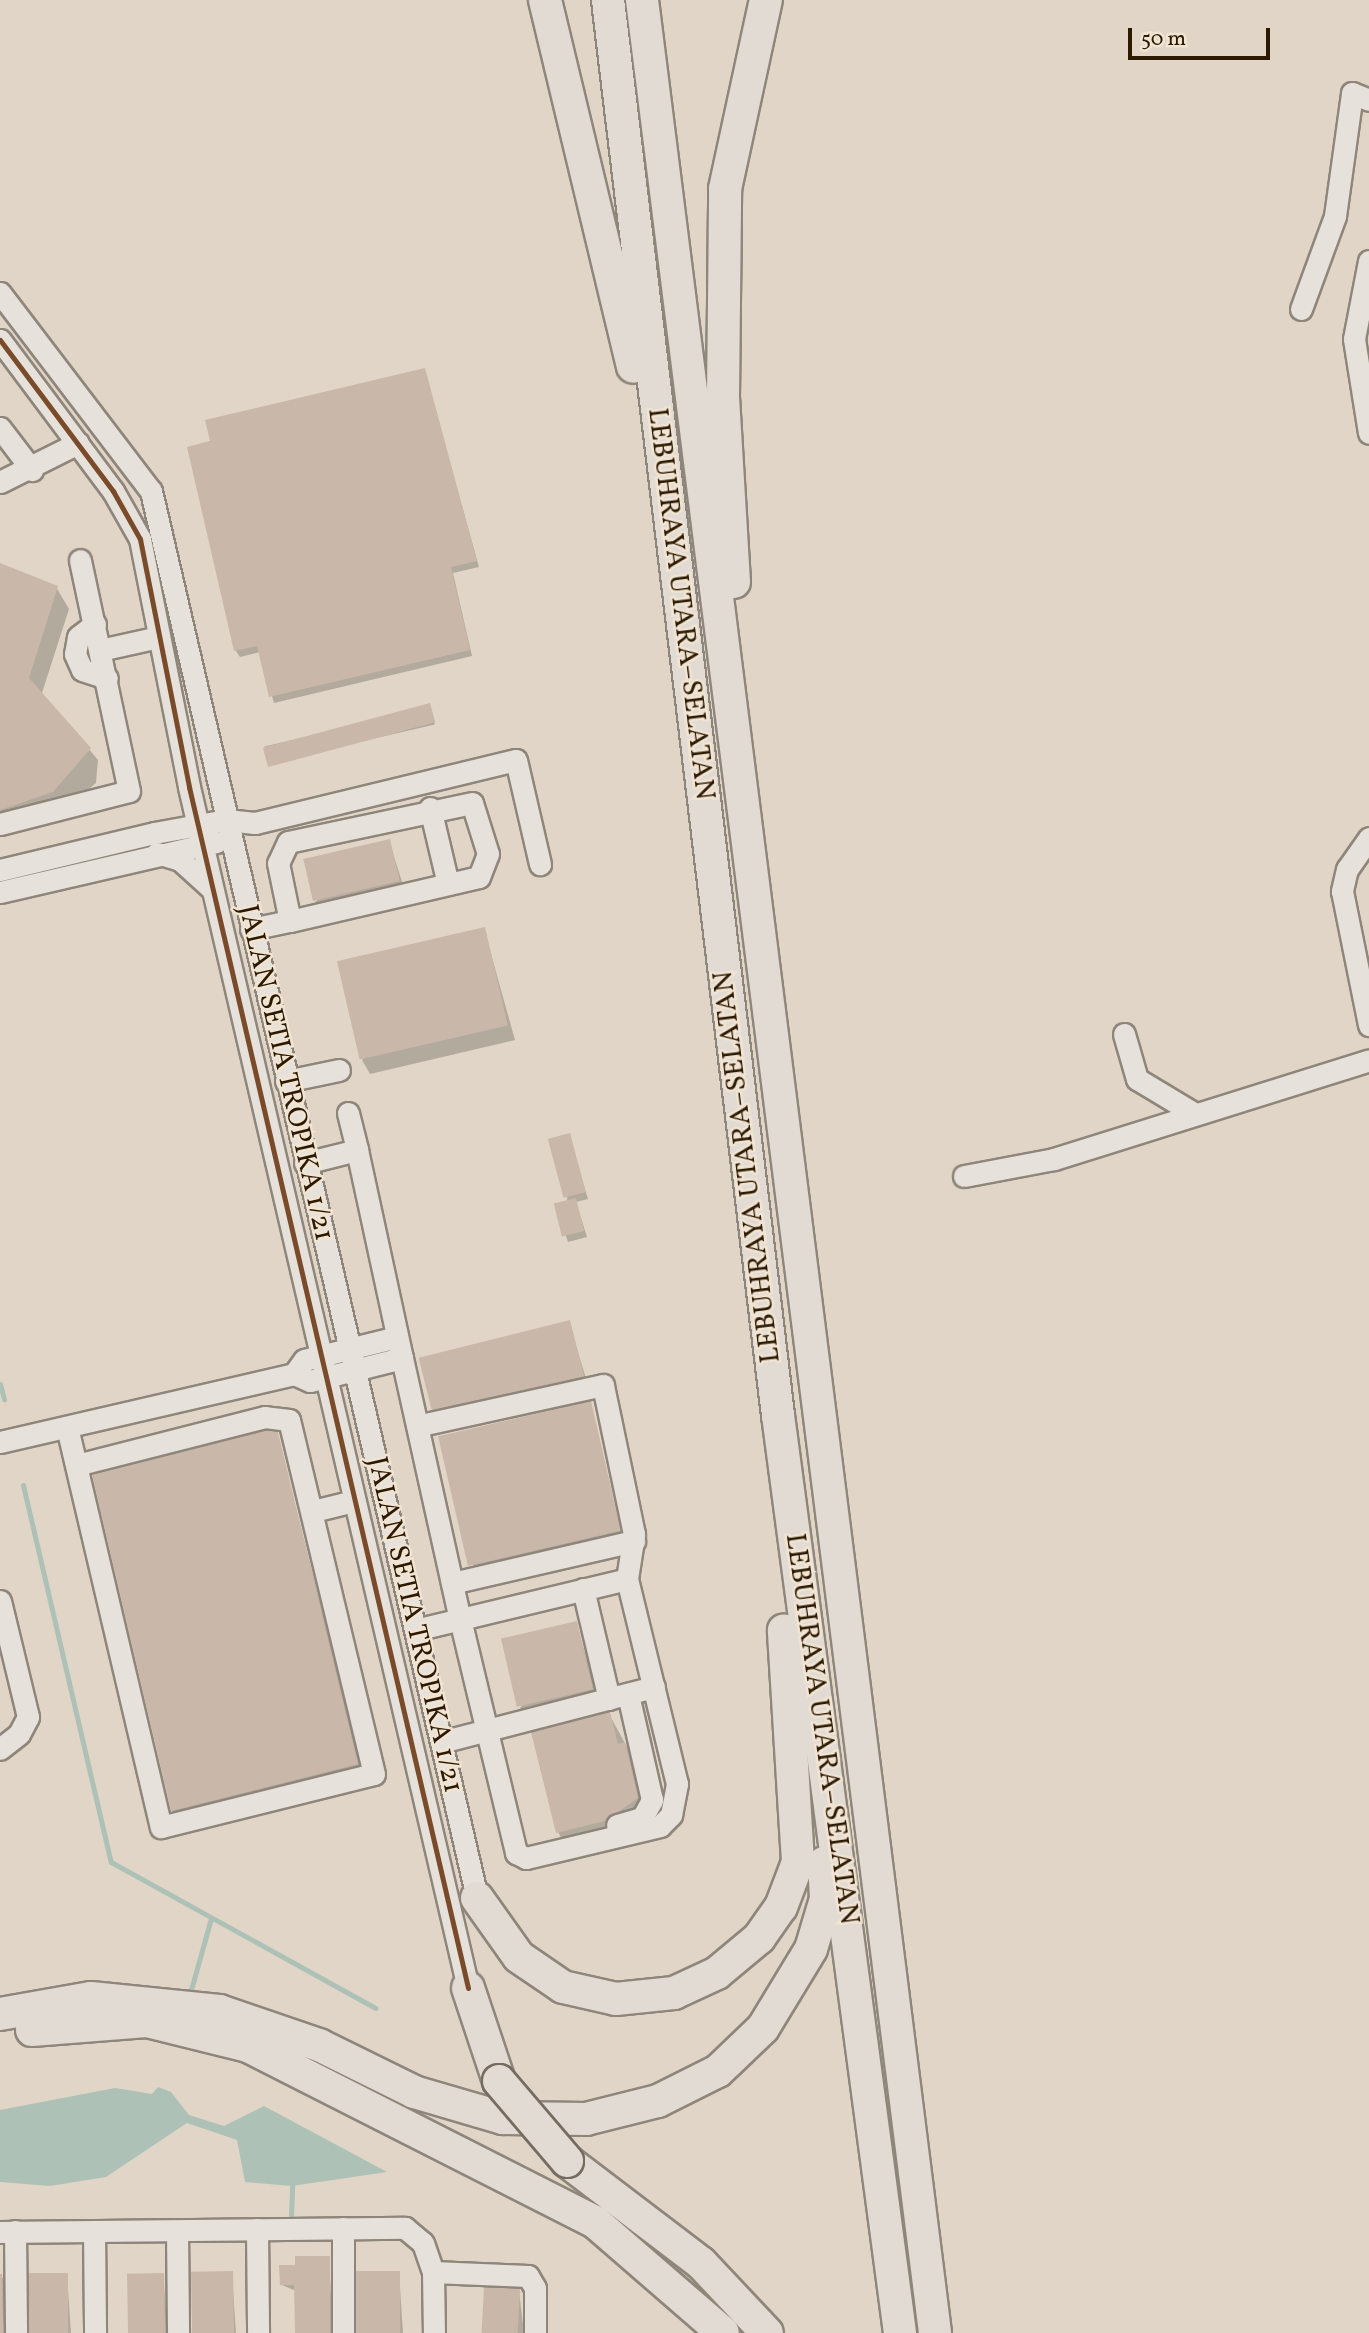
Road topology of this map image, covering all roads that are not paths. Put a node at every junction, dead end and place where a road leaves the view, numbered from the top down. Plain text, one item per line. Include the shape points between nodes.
1 (545, 0) edge
2 (608, 0) edge
3 (642, 0) edge
4 (766, 0) edge
5 (1369, 100) edge
6 (1369, 261) edge
7 (0, 293) edge
8 (1301, 309) dead end
9 (0, 340) edge
10 (1363, 356) edge
11 (0, 428) edge
12 (1369, 433) edge
13 (78, 443) junction
14 (33, 470) junction
15 (0, 482) edge
16 (665, 494) junction
17 (80, 560) dead end
18 (94, 624) junction
19 (159, 637) junction
20 (100, 650) junction
21 (107, 678) junction
22 (189, 786) junction
23 (409, 786) junction
24 (218, 788) junction
25 (744, 805) junction
26 (422, 810) junction
27 (255, 823) junction
28 (0, 824) edge
29 (228, 829) junction
30 (200, 835) junction
31 (1369, 838) edge
32 (156, 843) junction
33 (540, 864) dead end
34 (0, 870) edge
35 (240, 879) junction
36 (448, 884) junction
37 (212, 889) junction
38 (0, 892) edge
39 (290, 921) junction
40 (251, 929) junction
41 (1369, 1025) edge
42 (1124, 1034) dead end
43 (1369, 1060) edge
44 (339, 1070) dead end
45 (286, 1081) junction
46 (1192, 1112) junction
47 (348, 1113) dead end
48 (356, 1150) junction
49 (305, 1163) junction
50 (964, 1176) dead end
51 (397, 1337) junction
52 (349, 1349) junction
53 (321, 1356) junction
54 (402, 1359) junction
55 (354, 1370) junction
56 (294, 1374) junction
57 (326, 1377) junction
58 (778, 1415) junction
59 (109, 1417) junction
60 (417, 1426) junction
61 (67, 1427) junction
62 (0, 1442) edge
63 (118, 1455) junction
64 (77, 1465) junction
65 (354, 1501) junction
66 (313, 1511) junction
67 (634, 1541) junction
68 (627, 1579) junction
69 (452, 1583) junction
70 (583, 1590) junction
71 (0, 1601) edge
72 (460, 1619) junction
73 (415, 1630) junction
74 (810, 1671) junction
75 (654, 1687) junction
76 (618, 1696) junction
77 (486, 1731) junction
78 (441, 1742) junction
79 (0, 1749) edge
80 (596, 1845) junction
81 (477, 1898) joint
82 (468, 1989) joint
83 (0, 2014) edge
84 (0, 2035) edge
85 (343, 2228) junction
86 (257, 2229) junction
87 (8, 2231) edge
88 (94, 2231) junction
89 (177, 2231) junction
90 (433, 2272) junction
91 (16, 2333) edge
92 (95, 2333) edge
93 (178, 2333) edge
94 (258, 2333) edge
95 (343, 2333) edge
96 (434, 2333) edge
97 (535, 2333) edge
98 (723, 2333) edge
99 (767, 2333) edge
100 (900, 2333) edge
101 (934, 2333) edge

1 - 16 highway
2 - 16 highway, LEBUHRAYA UTARA–SELATAN
3 - 25 highway, LEBUHRAYA UTARA–SELATAN
4 - 25 highway via 725,188 723,397
5 - 8 street via 1352,93 1335,216
6 - 10 street
7 - 24 street, JALAN SETIA TROPIKA 1/21 via 151,491
9 - 13 street, JALAN SETIA TROPIKA 1/21
10 - 12 street
11 - 14 street
13 - 14 street
13 - 19 street, JALAN SETIA TROPIKA 1/21 via 132,520
14 - 15 street
16 - 58 highway, LEBUHRAYA UTARA–SELATAN
17 - 18 street
18 - 20 street
18 - 21 street via 78,637 75,654 82,670
19 - 20 street
19 - 22 street, JALAN SETIA TROPIKA 1/21
20 - 21 street
21 - 28 street via 129,791
22 - 30 street, JALAN SETIA TROPIKA 1/21
22 - 32 street via 175,818
23 - 26 street
23 - 27 street
23 - 33 street via 516,760
24 - 27 street
24 - 29 street, JALAN SETIA TROPIKA 1/21
25 - 101 highway, LEBUHRAYA UTARA–SELATAN
26 - 36 street
26 - 36 street via 472,803 488,854 479,877
26 - 39 street via 288,842 278,863
27 - 29 street
27 - 35 street
29 - 30 street
29 - 35 street, JALAN SETIA TROPIKA 1/21
30 - 32 street
30 - 37 street, JALAN SETIA TROPIKA 1/21
31 - 41 street via 1347,869 1342,891
32 - 34 street
32 - 37 street
32 - 38 street
35 - 40 street, JALAN SETIA TROPIKA 1/21
36 - 39 street
37 - 53 street, JALAN SETIA TROPIKA 1/21
39 - 40 street
40 - 45 street, JALAN SETIA TROPIKA 1/21
42 - 46 street via 1138,1079
43 - 46 street
44 - 45 street
45 - 49 street, JALAN SETIA TROPIKA 1/21
46 - 50 street via 1054,1159
47 - 48 street
48 - 49 street
48 - 51 street
49 - 52 street, JALAN SETIA TROPIKA 1/21
51 - 52 street
51 - 54 street
52 - 53 street
52 - 55 street, JALAN SETIA TROPIKA 1/21
53 - 56 street via 304,1360
53 - 57 street, JALAN SETIA TROPIKA 1/21
54 - 55 street
54 - 60 street
55 - 57 street
55 - 73 street, JALAN SETIA TROPIKA 1/21
56 - 57 street via 310,1381
56 - 59 street
57 - 65 street, JALAN SETIA TROPIKA 1/21
58 - 74 highway, LEBUHRAYA UTARA–SELATAN
58 - 81 highway via 779,1572 799,1805 798,1862 781,1907 759,1938 717,1973 674,1993 616,1999 563,1987 519,1957
59 - 61 street
59 - 63 street
60 - 67 street via 603,1385
60 - 69 street
61 - 62 street
61 - 64 street
63 - 64 street
63 - 66 street via 283,1416 292,1425
64 - 66 street via 160,1827 374,1774
65 - 66 street
65 - 82 street, JALAN SETIA TROPIKA 1/21
67 - 68 street
67 - 69 street
68 - 70 street
68 - 75 street
69 - 72 street
70 - 72 street
70 - 76 street
71 - 79 street via 28,1717 19,1734
72 - 73 street
72 - 77 street
73 - 78 street, JALAN SETIA TROPIKA 1/21
74 - 83 highway via 826,1899 811,1949 763,2028 718,2071 658,2101 586,2119 503,2119 414,2092 307,2040 219,2011 91,1998
74 - 100 highway, LEBUHRAYA UTARA–SELATAN via 857,1973
75 - 76 street
75 - 80 street via 677,1784 671,1815 660,1826
76 - 77 street
76 - 80 street via 652,1800 642,1818 604,1829
77 - 78 street
77 - 80 street via 516,1853 527,1858
78 - 81 street, JALAN SETIA TROPIKA 1/21
82 - 99 highway, bridge via 499,2081 567,2161 701,2263
84 - 98 highway via 100,2020 147,2021 248,2046 595,2222
85 - 86 street
85 - 90 street via 405,2228 423,2243
85 - 95 street
86 - 89 street
86 - 94 street
87 - 88 street
87 - 91 street
88 - 89 street
88 - 92 street
89 - 93 street
90 - 96 street
90 - 97 street via 528,2276 535,2288

